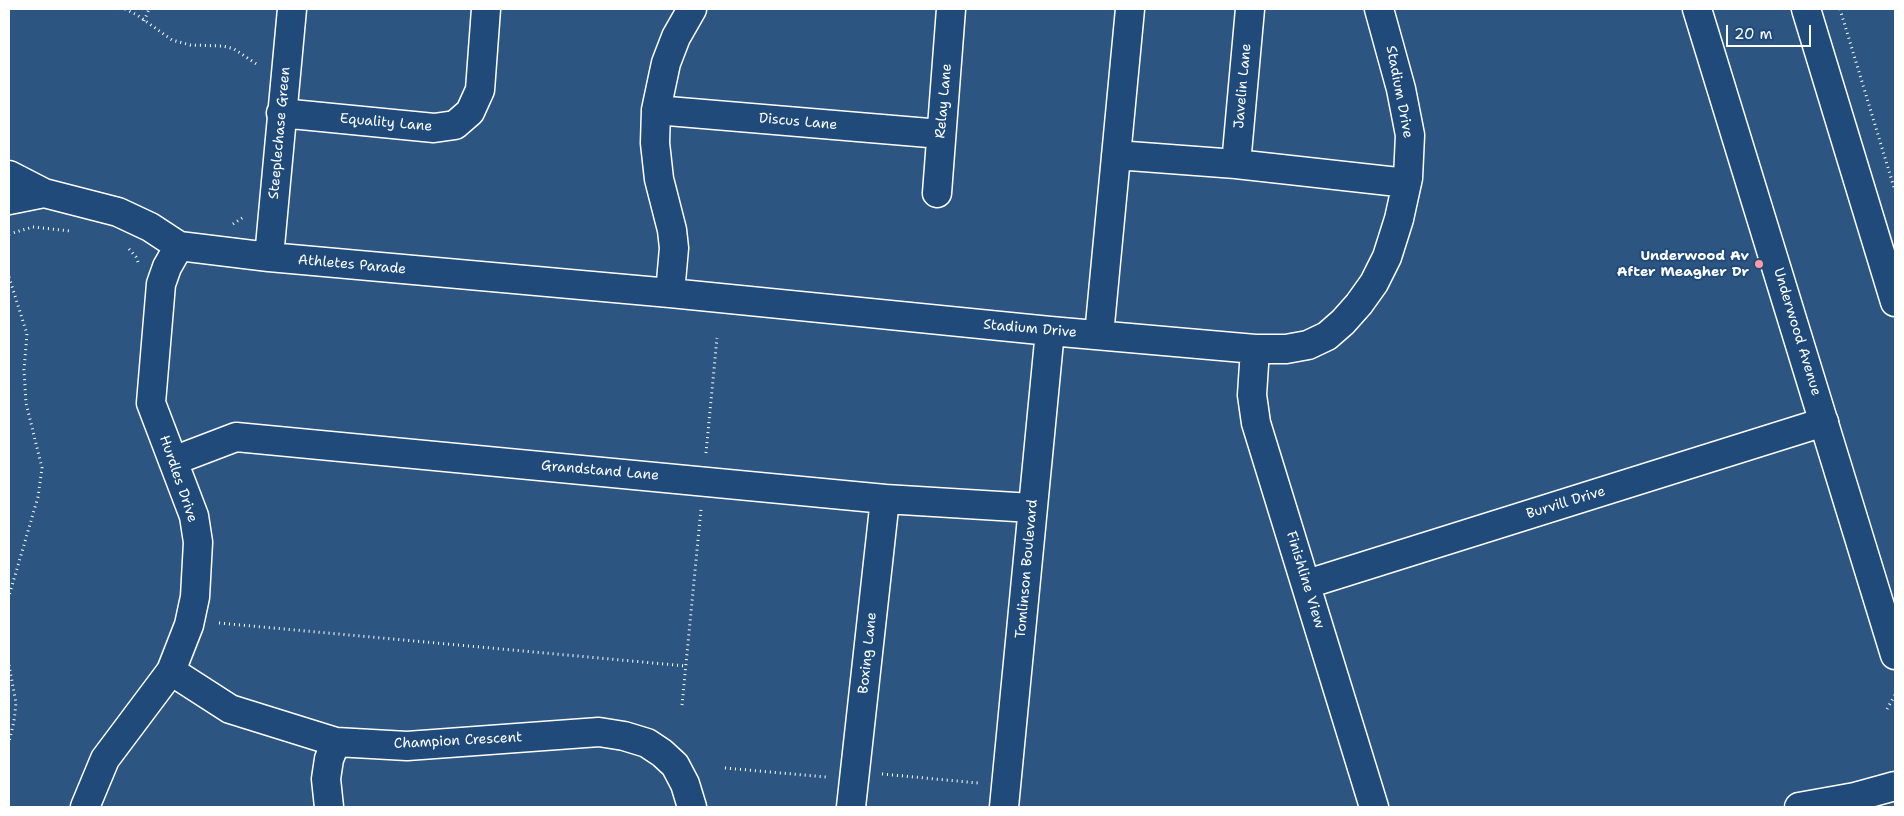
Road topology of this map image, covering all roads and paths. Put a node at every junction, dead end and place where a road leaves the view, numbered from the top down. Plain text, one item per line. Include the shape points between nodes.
1 (125, 9) edge
2 (149, 9) edge
3 (292, 9) edge
4 (486, 9) edge
5 (692, 9) edge
6 (951, 9) edge
7 (1130, 9) edge
8 (1250, 9) edge
9 (1379, 9) edge
10 (1697, 9) edge
11 (1806, 9) edge
12 (1840, 9) edge
13 (144, 21) junction
14 (261, 67) dead end
15 (656, 110) junction
16 (281, 114) junction
17 (941, 134) junction
18 (1116, 155) junction
19 (1236, 164) junction
20 (9, 174) edge
21 (1407, 183) junction
22 (1895, 191) edge
23 (44, 193) junction
24 (937, 193) dead end
25 (9, 200) edge
26 (79, 232) dead end
27 (9, 234) edge
28 (126, 246) dead end
29 (179, 246) junction
30 (269, 257) junction
31 (140, 270) dead end
32 (9, 277) edge
33 (670, 293) junction
34 (1895, 302) edge
35 (1050, 331) junction
36 (1099, 335) junction
37 (717, 338) dead end
38 (1255, 349) junction
39 (1824, 422) junction
40 (706, 457) dead end
41 (173, 461) junction
42 (884, 499) junction
43 (702, 504) dead end
44 (1032, 508) junction
45 (1307, 584) junction
46 (9, 596) edge
47 (217, 622) dead end
48 (1895, 655) edge
49 (9, 665) edge
50 (686, 666) junction
51 (171, 671) junction
52 (1895, 695) edge
53 (682, 705) dead end
54 (1888, 709) dead end
55 (9, 742) edge
56 (336, 742) junction
57 (1895, 786) edge
58 (85, 807) edge
59 (329, 807) edge
60 (692, 807) edge
61 (851, 807) edge
62 (1004, 807) edge
63 (1374, 807) edge
64 (1799, 807) edge

1 - 13 path
2 - 13 path
3 - 16 street, Steeplechase Green
4 - 16 street, Equality Lane via 480,90 470,112 455,125 434,128
5 - 15 street via 666,63
6 - 17 street, Relay Lane
7 - 18 street
8 - 19 street, Javelin Lane
9 - 21 street, Stadium Drive via 1410,135
10 - 39 street, Underwood Avenue
11 - 34 street
12 - 22 path
13 - 14 path via 172,40 234,49
15 - 17 street, Discus Lane
15 - 33 street via 659,179 674,248
16 - 30 street, Steeplechase Green
17 - 24 street, Relay Lane
18 - 19 street
18 - 36 street
19 - 21 street
20 - 23 street, Athletes Parade
21 - 38 street, Stadium Drive via 1386,257 1374,283 1343,322 1327,336 1308,345
23 - 25 street, Athletes Parade
23 - 29 street, Athletes Parade via 118,212
26 - 27 path via 33,227
28 - 31 path via 136,257
29 - 30 street, Athletes Parade
29 - 41 street, Hurdles Drive via 161,284 151,403
30 - 33 street, Athletes Parade
32 - 46 path via 27,334 26,403 42,468 38,497
33 - 35 street, Stadium Drive
35 - 36 street, Stadium Drive
35 - 44 street, Tomlinson Boulevard
36 - 38 street, Stadium Drive
37 - 40 path
38 - 45 street, Finishline View via 1252,395 1256,423
39 - 45 street, Burvill Drive
39 - 48 street, Underwood Avenue
41 - 42 street, Grandstand Lane via 236,437
41 - 51 street, Hurdles Drive via 194,516 198,542 195,597 189,625
42 - 44 street, Grandstand Lane
42 - 61 street, Boxing Lane
43 - 50 path
44 - 62 street, Tomlinson Boulevard
45 - 63 street, Finishline View
47 - 50 path
49 - 55 path via 16,703
50 - 53 path
51 - 56 street, Champion Crescent via 230,709
51 - 58 street, Hurdles Drive via 105,759
52 - 54 path
56 - 59 street via 326,779
56 - 60 street, Champion Crescent via 407,746 599,732 615,734 641,741 662,753 675,766 685,784
57 - 64 street

